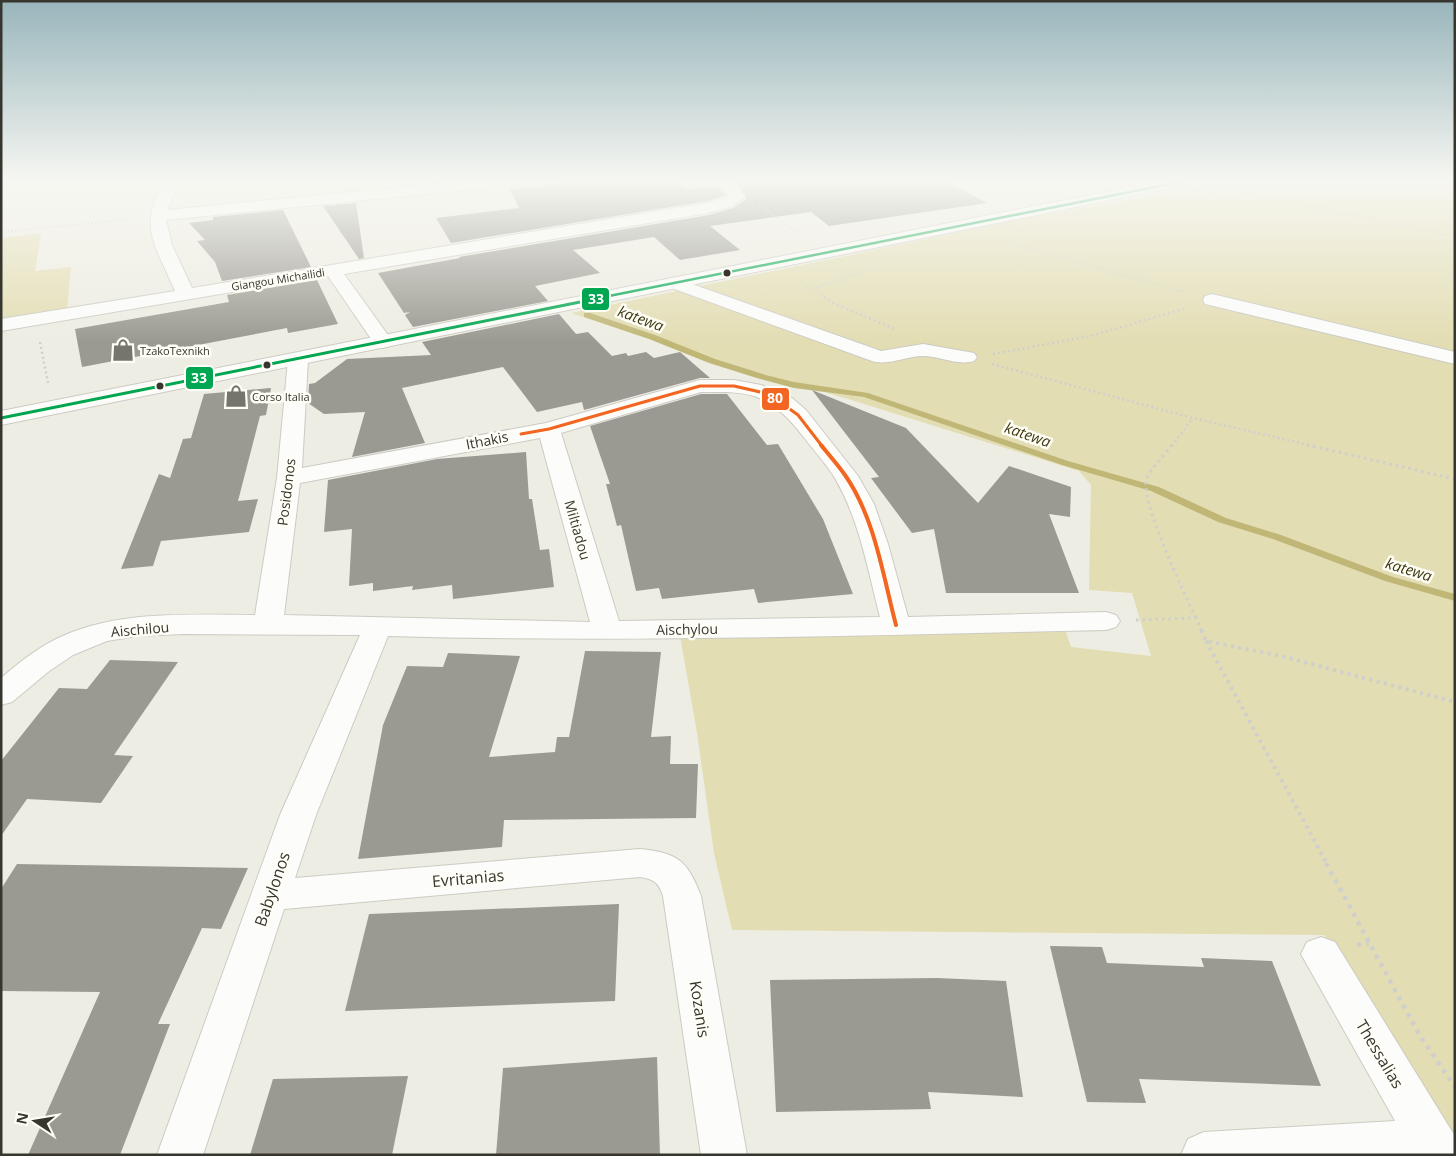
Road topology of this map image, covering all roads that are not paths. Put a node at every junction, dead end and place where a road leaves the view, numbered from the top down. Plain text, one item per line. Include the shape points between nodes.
1 (160, 234) edge
2 (551, 234) edge
3 (920, 234) edge
4 (332, 270) junction
5 (675, 283) junction
6 (186, 294) junction
7 (1212, 300) road end
8 (1, 326) edge
9 (382, 342) junction
10 (967, 357) road end
11 (1455, 358) edge
12 (298, 360) junction
13 (5, 414) edge
14 (549, 428) junction
15 (289, 478) junction
16 (1106, 621) road end
17 (268, 624) junction
18 (896, 625) junction
19 (377, 628) junction
20 (607, 631) junction
21 (1, 695) edge
22 (666, 867) joint
23 (270, 895) junction
24 (1320, 954) dead end
25 (1436, 1148) edge
26 (180, 1155) edge
27 (724, 1155) edge
28 (1204, 1155) edge

1 - 6 street
2 - 4 street, Giangou Michailidi
3 - 5 street
4 - 6 street, Giangou Michailidi
4 - 9 street
5 - 9 street
5 - 10 street via 879,356 923,350
6 - 8 street, Giangou Michailidi
7 - 11 street
9 - 12 street
12 - 13 street via 54,408
12 - 15 street, Posidonos
14 - 15 street, Ithakis
14 - 18 street, Ithakis via 700,386 734,386 769,394 798,415 846,476 861,504
14 - 20 street, Miltiadou
15 - 17 street, Posidonos
16 - 18 street, Aischylou
17 - 19 street, Aischylou
17 - 21 street, Aischilou via 127,628 103,632 54,652
18 - 20 street, Aischylou
19 - 20 street, Aischylou
19 - 23 street, Babylonos via 298,815
22 - 23 street, Evritanias via 640,862
22 - 27 street, Kozanis via 676,877 682,896
23 - 26 street, Babylonos
24 - 25 street, Thessalias
25 - 28 street

